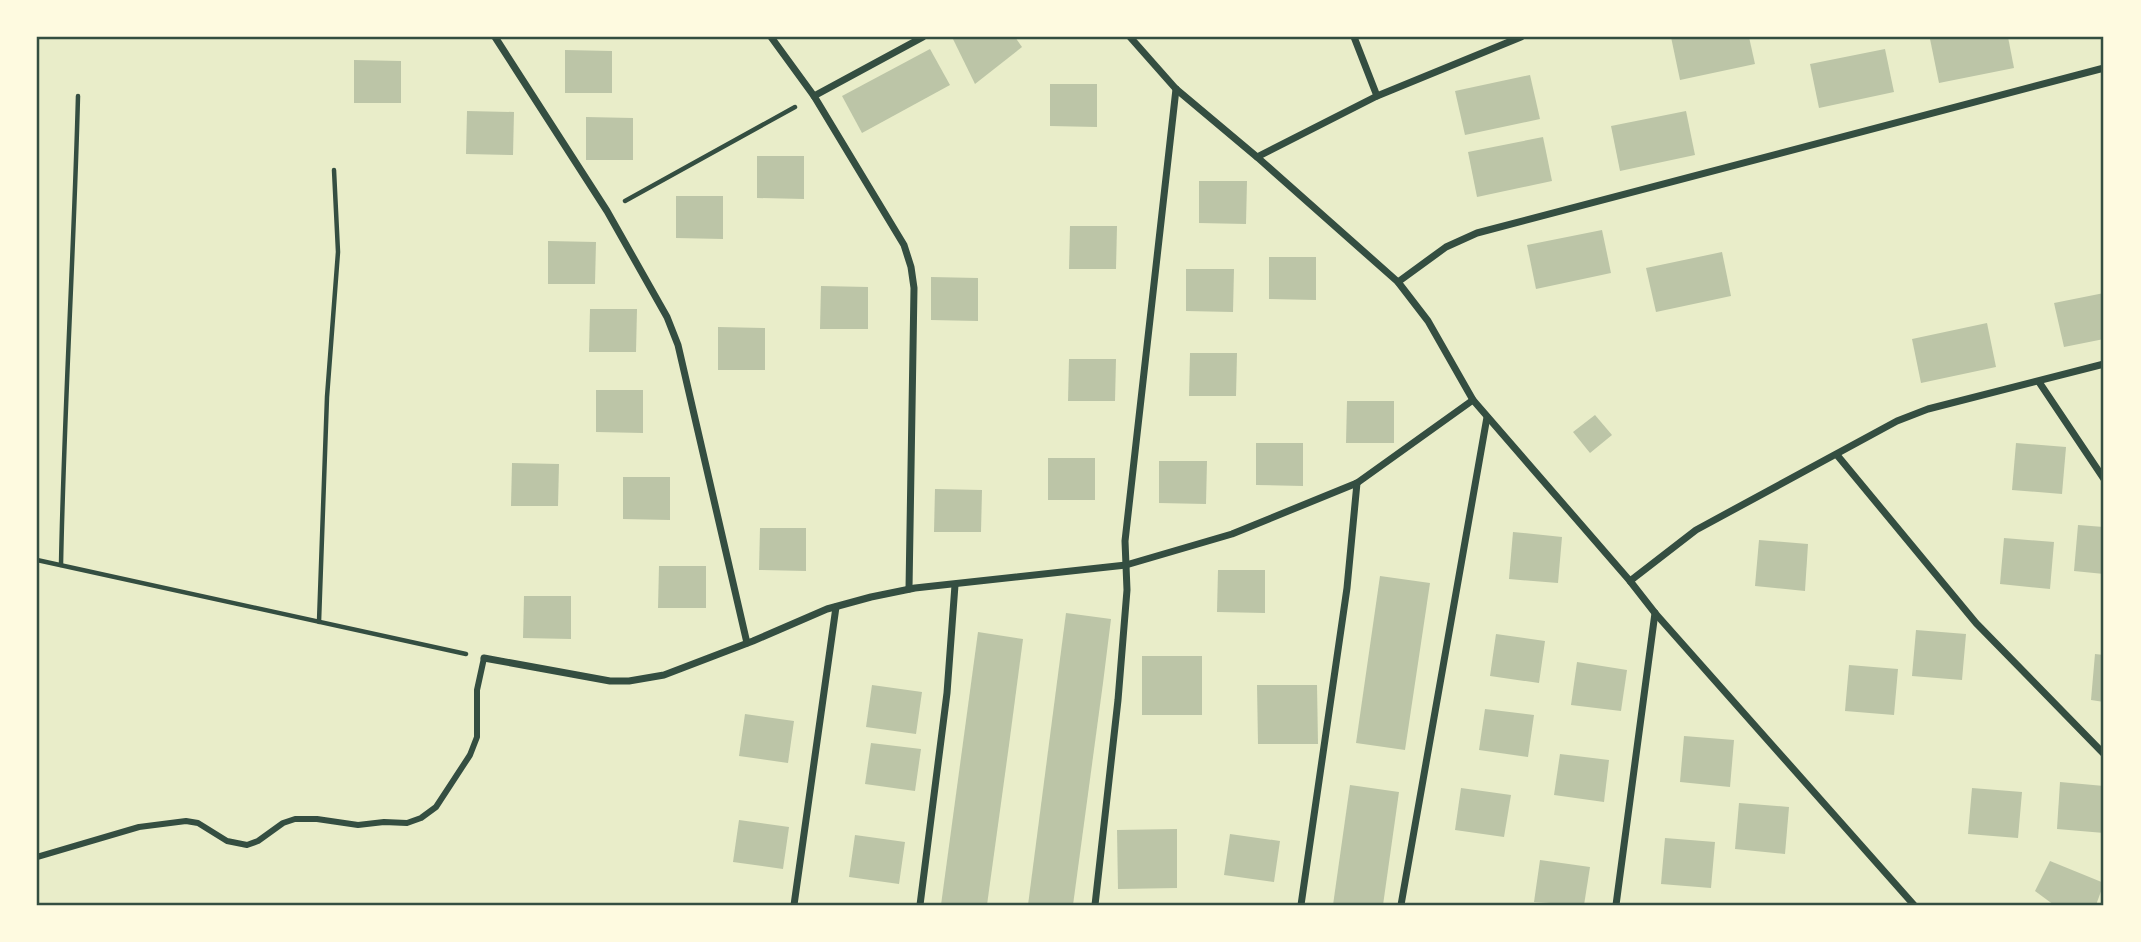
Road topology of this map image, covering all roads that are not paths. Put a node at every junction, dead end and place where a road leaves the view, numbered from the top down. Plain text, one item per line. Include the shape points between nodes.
1 (495, 37) edge
2 (771, 37) edge
3 (923, 37) edge
4 (1130, 37) edge
5 (1354, 37) edge
6 (1521, 37) edge
7 (2104, 68) edge
8 (1176, 89) junction
9 (814, 96) junction
10 (1377, 96) junction
11 (1257, 157) junction
12 (1398, 282) junction
13 (2104, 364) edge
14 (2039, 382) junction
15 (1473, 400) junction
16 (1487, 417) junction
17 (1837, 455) junction
18 (2104, 479) edge
19 (1357, 483) junction
20 (1126, 565) junction
21 (1630, 581) junction
22 (955, 585) junction
23 (909, 589) junction
24 (836, 607) junction
25 (1655, 613) junction
26 (747, 643) junction
27 (484, 658) joint
28 (2104, 754) edge
29 (37, 857) edge
30 (794, 905) edge
31 (920, 905) edge
32 (1095, 905) edge
33 (1301, 905) edge
34 (1401, 905) edge
35 (1616, 905) edge
36 (1914, 905) edge

1 - 26 street via 607,211 667,317 678,345
2 - 9 street
3 - 9 street
4 - 8 street
5 - 10 street
6 - 10 street
7 - 12 street via 1477,233 1446,247
8 - 11 street
8 - 20 street via 1125,541
9 - 23 street via 904,245 911,267
10 - 11 street
11 - 12 street
12 - 15 street via 1428,321
13 - 14 street
14 - 17 street via 1918,413
14 - 18 street
15 - 16 street
15 - 19 street
16 - 21 street
16 - 34 street
17 - 21 street via 1696,530
17 - 28 street via 1976,623
19 - 20 street via 1232,534
19 - 33 street via 1347,588
20 - 22 street
20 - 32 street via 1118,700
21 - 25 street
22 - 23 street
22 - 31 street via 947,693
23 - 24 street
24 - 26 street
24 - 30 street
25 - 35 street
25 - 36 street
26 - 27 street via 664,675 629,681 568,675
27 - 29 street via 477,690 477,737 470,755 436,807 421,818 358,825 295,819 247,845 227,841 186,821 139,827

